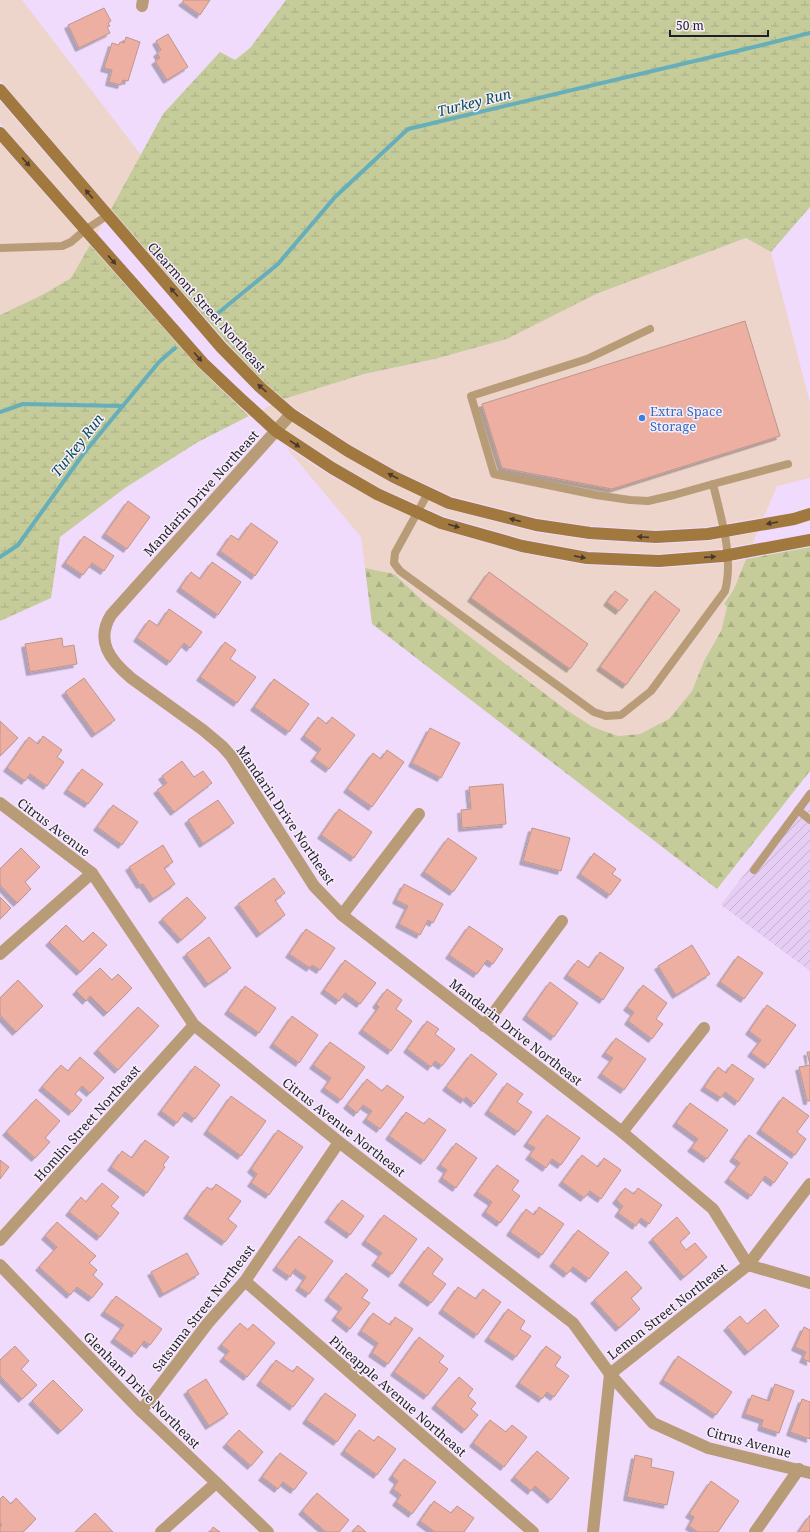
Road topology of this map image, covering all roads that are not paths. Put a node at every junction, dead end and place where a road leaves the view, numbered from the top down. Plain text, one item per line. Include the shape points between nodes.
1 (0, 90) edge
2 (0, 133) edge
3 (108, 215) junction
4 (85, 230) junction
5 (0, 248) edge
6 (650, 329) dead end
7 (291, 414) junction
8 (276, 432) junction
9 (788, 464) dead end
10 (713, 484) junction
11 (428, 493) junction
12 (418, 512) junction
13 (810, 514) edge
14 (724, 531) junction
15 (810, 540) edge
16 (727, 556) junction
17 (810, 794) edge
18 (0, 803) edge
19 (798, 810) junction
20 (419, 814) dead end
21 (810, 820) edge
22 (754, 870) dead end
23 (92, 873) junction
24 (342, 915) junction
25 (562, 921) dead end
26 (0, 954) edge
27 (194, 1025) junction
28 (484, 1026) junction
29 (704, 1028) dead end
30 (622, 1132) junction
31 (338, 1142) junction
32 (810, 1184) edge
33 (0, 1240) edge
34 (0, 1265) edge
35 (748, 1265) junction
36 (245, 1281) junction
37 (810, 1283) edge
38 (610, 1374) junction
39 (141, 1411) junction
40 (804, 1471) edge
41 (216, 1484) junction
42 (161, 1532) edge
43 (268, 1532) edge
44 (533, 1532) edge
45 (593, 1532) edge
46 (755, 1532) edge

3 -> 1 street, Clearmont Street Northeast
2 -> 4 street
3 - 4 lane
7 -> 3 street, Clearmont Street Northeast via 221,347
4 - 5 lane via 62,246
4 -> 8 street via 204,363
6 - 10 lane via 588,359 471,396 494,474 596,495 648,501
7 - 8 street, Mandarin Drive Northeast
11 -> 7 street, Clearmont Street Northeast via 348,451
8 -> 12 street via 377,494
8 - 24 street, Mandarin Drive Northeast via 119,604 105,624 103,637 120,669 203,730 231,756 314,886
9 - 10 lane
10 - 14 lane
11 - 12 lane
14 -> 11 street, Clearmont Street Northeast via 656,537 582,532 536,525 449,503
12 -> 16 street via 441,523 522,546 587,558 659,561
12 - 16 lane via 396,553 394,563 400,571 594,712 606,716 621,715 651,692 726,591
13 -> 14 street, Clearmont Street Northeast
14 - 16 lane
15 - 16 street
17 - 19 lane
18 - 23 street, Citrus Avenue
19 - 21 lane
19 - 22 lane
20 - 24 street
23 - 26 street
23 - 27 street, Citrus Avenue Northeast
24 - 28 street, Mandarin Drive Northeast
25 - 28 street
27 - 31 street, Citrus Avenue Northeast
27 - 33 street, Homlin Street Northeast
28 - 30 street, Mandarin Drive Northeast
29 - 30 street
30 - 35 street, Mandarin Drive Northeast via 713,1209
31 - 36 street, Satsuma Street Northeast
31 - 38 street, Citrus Avenue Northeast via 573,1323
32 - 35 street, Lemon Street Northeast
34 - 39 street, Glenham Drive Northeast
35 - 37 street
35 - 38 street, Lemon Street Northeast
36 - 39 street, Satsuma Street Northeast via 208,1323
36 - 44 street, Pineapple Avenue Northeast
38 - 40 street, Citrus Avenue via 654,1423 708,1448
38 - 45 street, Lemon Street Northeast
39 - 41 street, Glenham Drive Northeast
40 - 46 street
41 - 42 street
41 - 43 street, Glenham Drive Northeast

